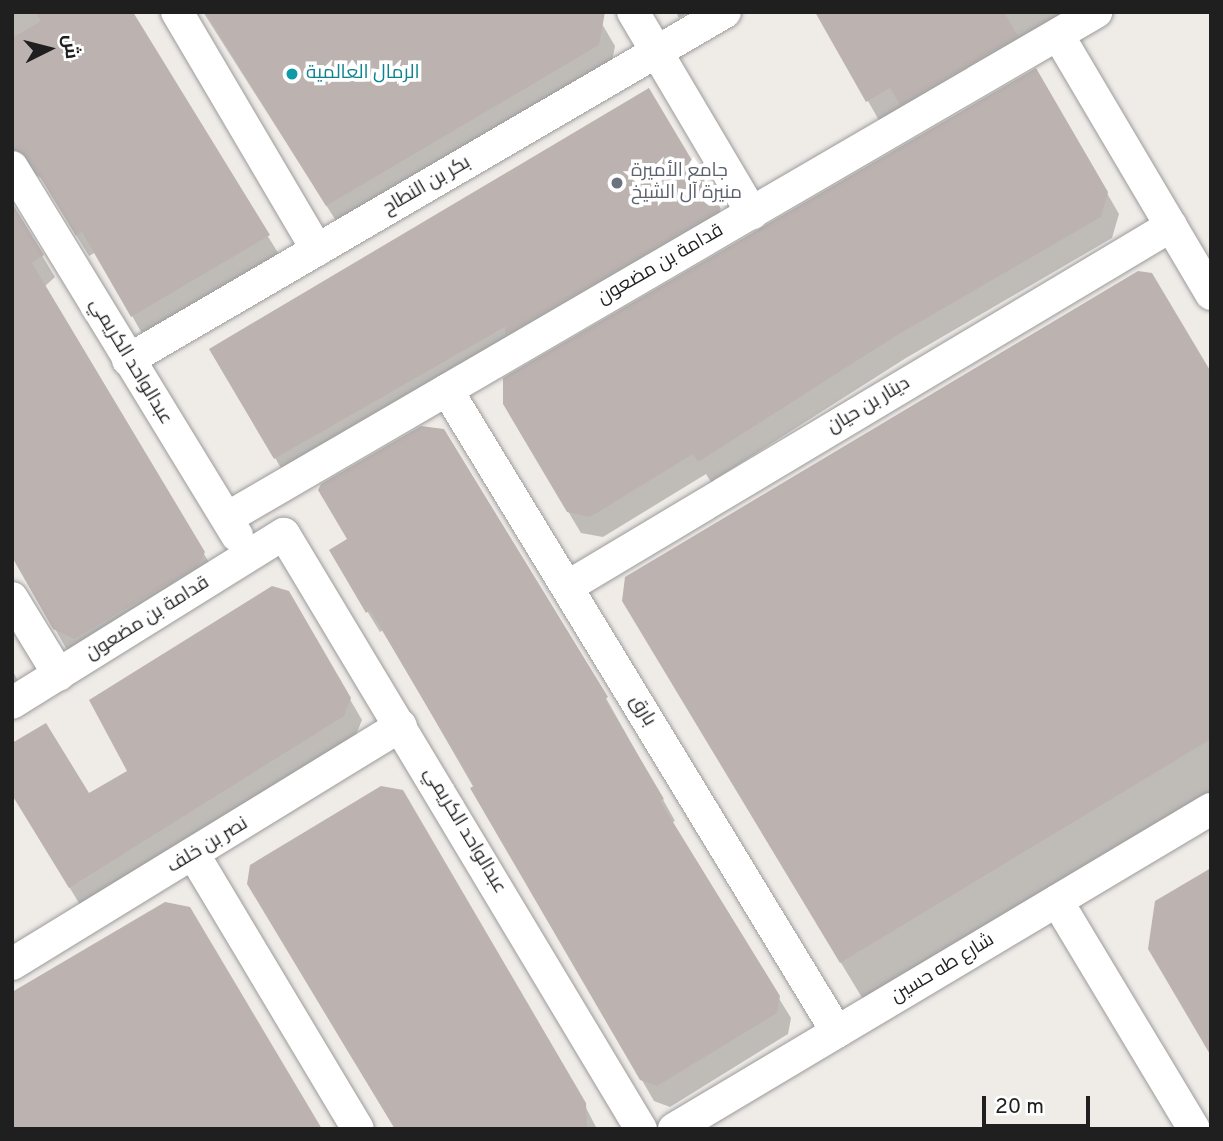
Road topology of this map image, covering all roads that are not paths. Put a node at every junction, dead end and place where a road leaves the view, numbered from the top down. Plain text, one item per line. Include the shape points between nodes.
1 (177, 12) edge
2 (633, 12) edge
3 (725, 12) edge
4 (1096, 12) edge
5 (1058, 35) junction
6 (657, 52) junction
7 (12, 167) edge
8 (752, 212) junction
9 (1171, 226) junction
10 (317, 250) junction
11 (1211, 294) edge
12 (128, 360) junction
13 (447, 390) junction
14 (227, 518) junction
15 (284, 534) joint
16 (248, 555) junction
17 (567, 587) junction
18 (12, 598) edge
19 (59, 675) junction
20 (12, 703) edge
21 (401, 726) junction
22 (1211, 810) edge
23 (194, 855) junction
24 (1057, 901) junction
25 (12, 964) edge
26 (837, 1032) junction
27 (358, 1129) edge
28 (641, 1129) edge
29 (674, 1129) edge
30 (1194, 1129) edge

1 - 10 street
2 - 6 street
3 - 6 street, بكر بن النطاح
4 - 5 street, قدامة بن مضعون
5 - 8 street, قدامة بن مضعون
5 - 9 street
6 - 8 street
6 - 10 street, بكر بن النطاح
7 - 12 street, عبدالواحد الكريمي
8 - 13 street, قدامة بن مضعون
9 - 11 street
9 - 17 street, دينار بن حيان
10 - 12 street, بكر بن النطاح
12 - 14 street, عبدالواحد الكريمي
13 - 14 street, قدامة بن مضعون
13 - 17 street, بارق
14 - 16 street, عبدالواحد الكريمي
15 - 16 street, قدامة بن مضعون
15 - 21 street, عبدالواحد الكريمي
16 - 19 street, قدامة بن مضعون
17 - 26 street, بارق
18 - 19 street
19 - 20 street, قدامة بن مضعون
21 - 23 street, نصر بن خلف
21 - 28 street, عبدالواحد الكريمي
22 - 24 street, شارع طه حسين
23 - 25 street, نصر بن خلف
23 - 27 street
24 - 26 street, شارع طه حسين
24 - 30 street
26 - 29 street, شارع طه حسين

